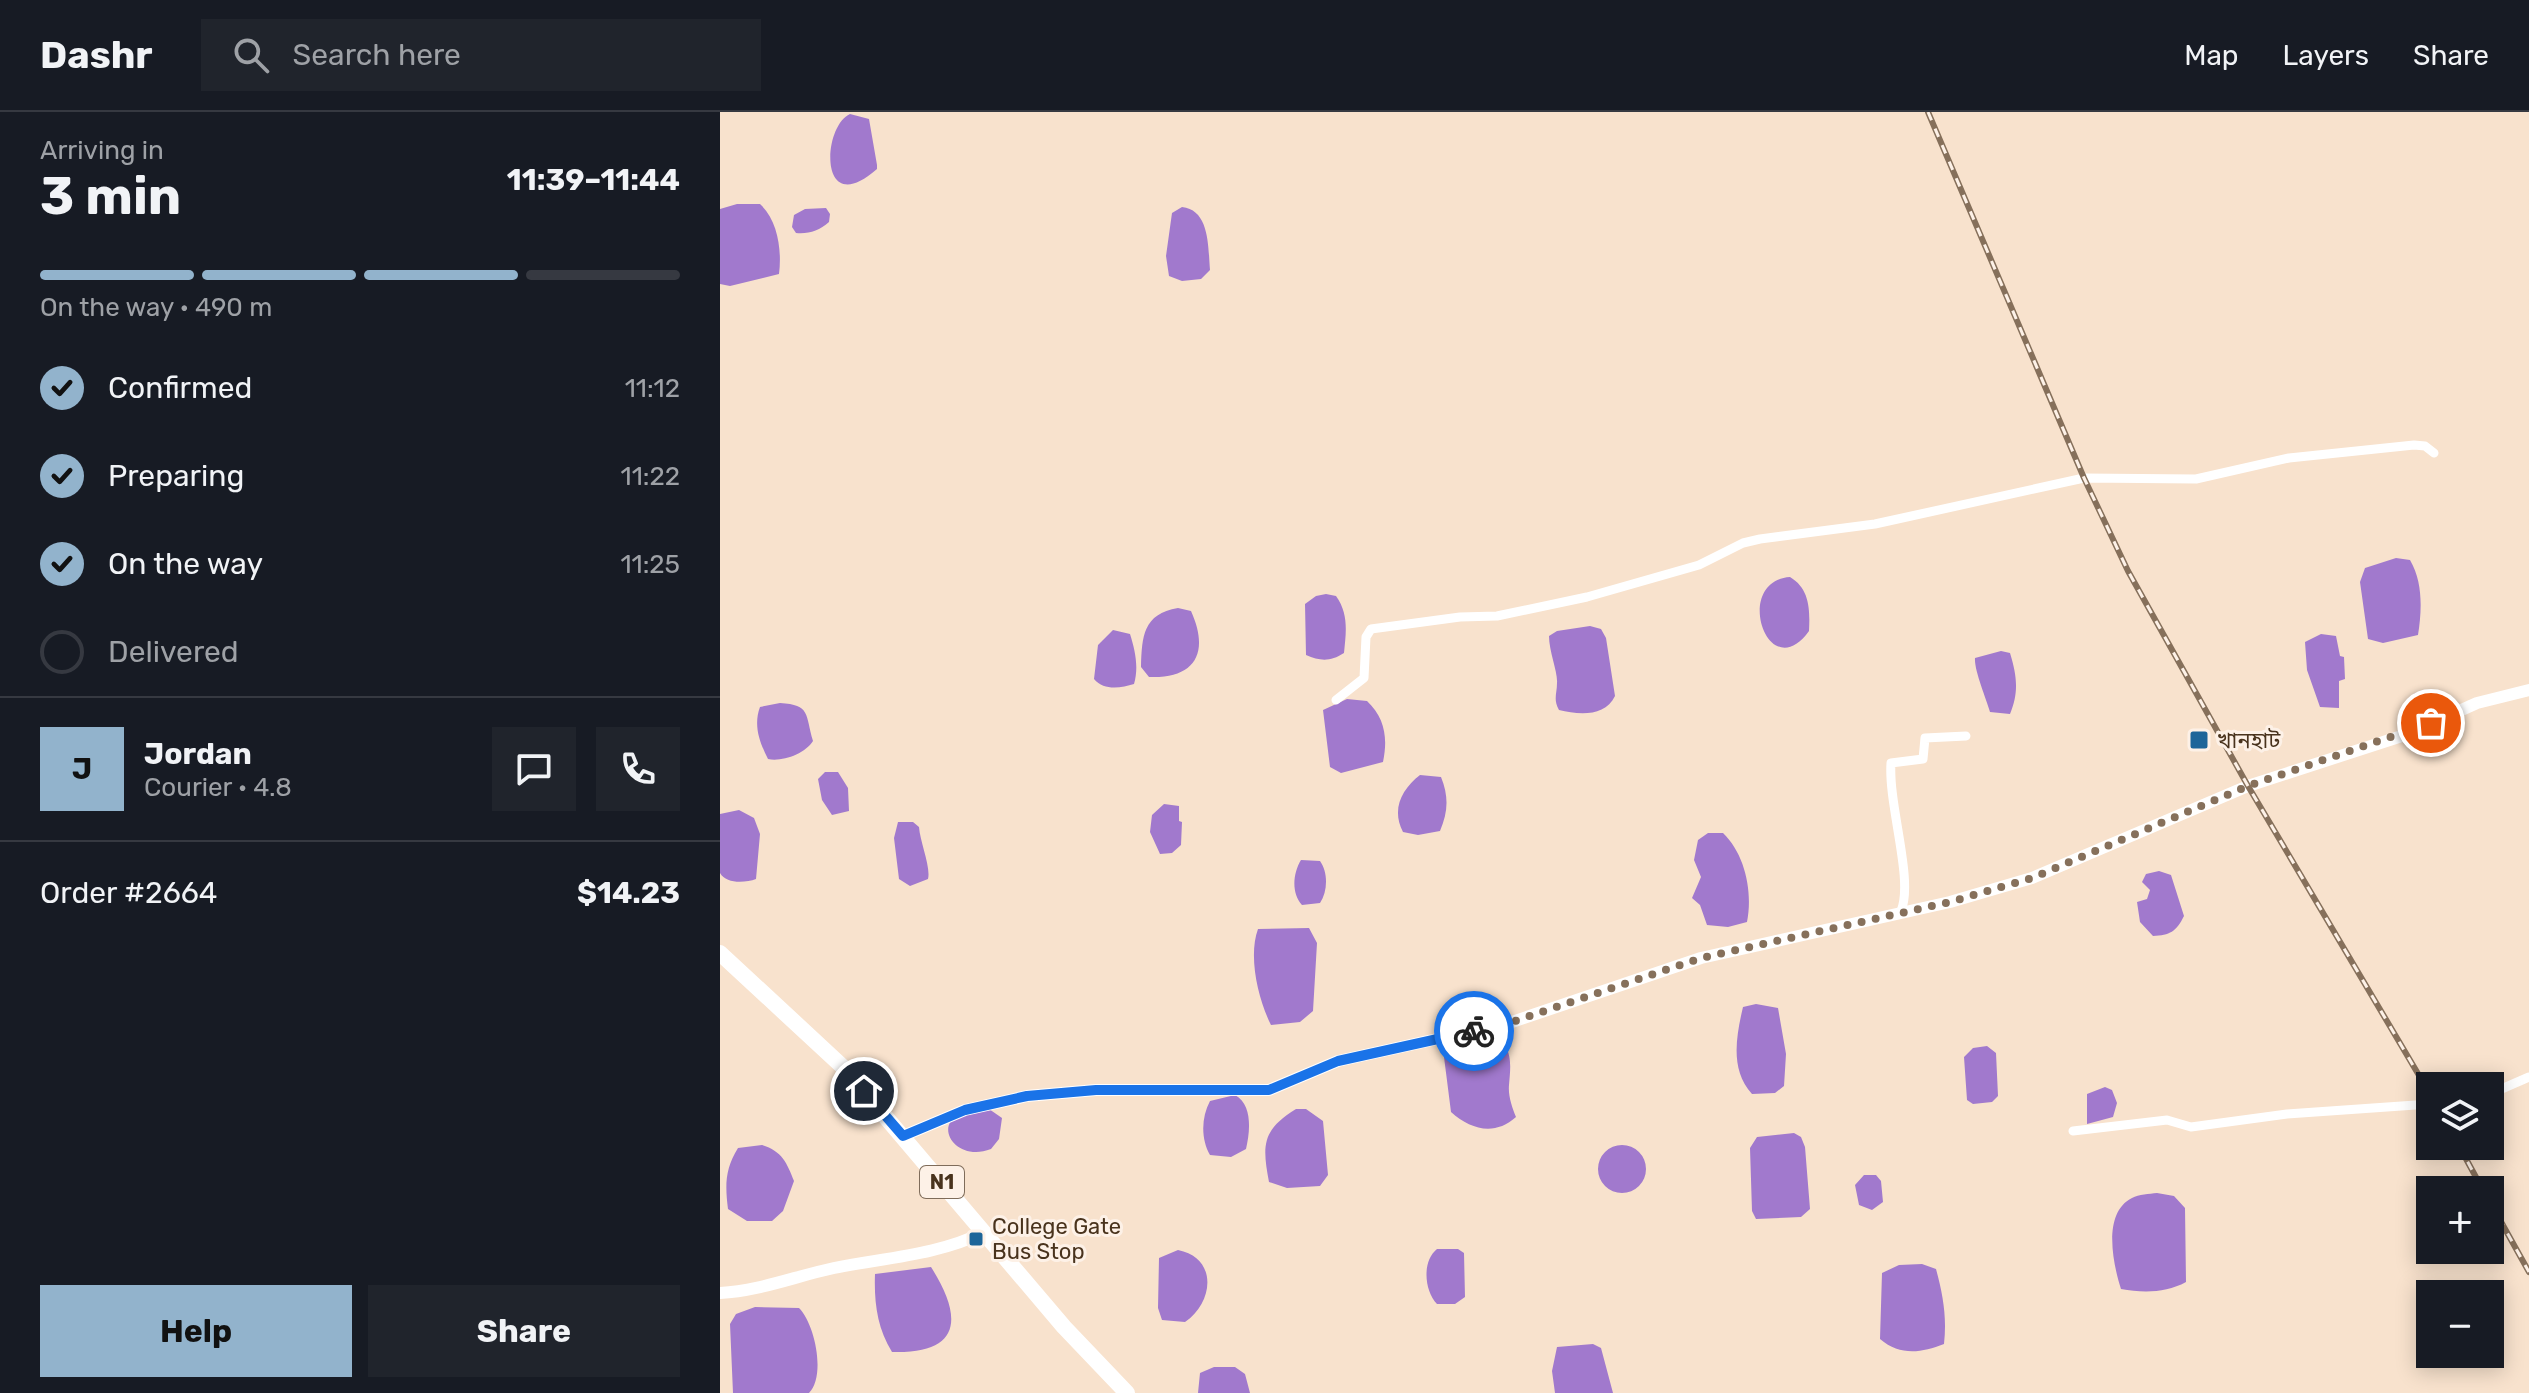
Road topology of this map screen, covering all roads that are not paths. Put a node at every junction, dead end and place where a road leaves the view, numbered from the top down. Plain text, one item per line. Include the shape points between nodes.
1 (2434, 453) dead end
2 (2529, 690) edge
3 (1336, 700) dead end
4 (1966, 736) dead end
5 (1901, 911) junction
6 (720, 953) edge
7 (2529, 1077) edge
8 (2504, 1088) edge
9 (2416, 1105) edge
10 (2073, 1131) dead end
11 (903, 1136) junction
12 (984, 1232) junction
13 (720, 1293) edge
14 (1127, 1393) edge

1 - 3 street via 2414,445 2289,458 2196,479 2084,478 1875,524 1760,539 1699,565 1587,597 1497,616 1371,629 1364,678
2 - 5 street via 2477,703 2408,734 2248,786 2032,878
4 - 5 street via 1925,738 1923,759 1891,763 1896,836 1908,896
5 - 11 street via 1701,958 1509,1023 1338,1061 1269,1090 1096,1090 1027,1096 965,1110
6 - 11 highway, N1 via 844,1068
7 - 8 street
9 - 10 street via 2191,1127 2167,1120
11 - 12 highway, N1
12 - 13 street via 936,1249 834,1268 748,1292
12 - 14 highway, N1

